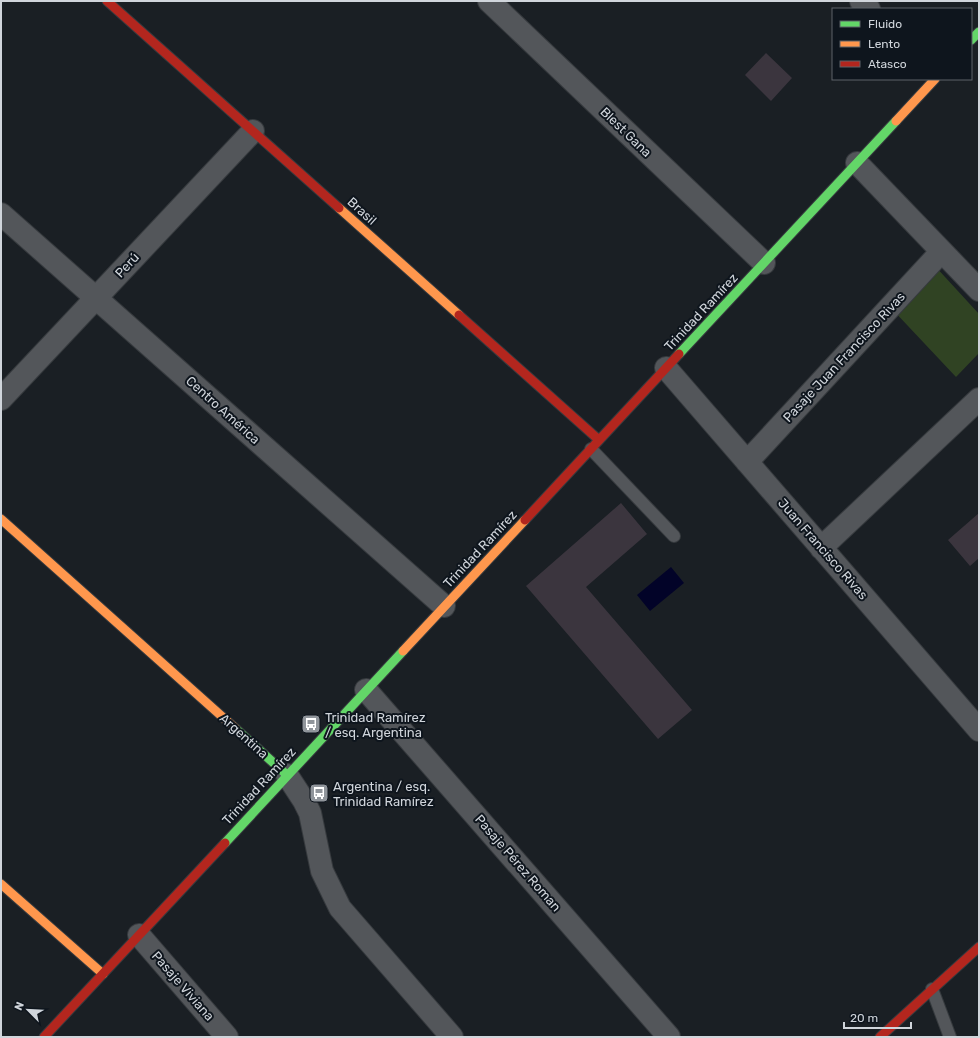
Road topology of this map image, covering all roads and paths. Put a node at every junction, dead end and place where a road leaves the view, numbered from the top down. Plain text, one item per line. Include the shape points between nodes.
1 (107, 1) edge
2 (488, 1) edge
3 (861, 1) edge
4 (869, 8) edge
5 (934, 80) edge
6 (253, 131) junction
7 (857, 163) junction
8 (1, 214) edge
9 (941, 252) junction
10 (764, 263) junction
11 (979, 290) edge
12 (96, 298) junction
13 (666, 368) junction
14 (1, 399) edge
15 (979, 399) edge
16 (599, 440) junction
17 (591, 449) junction
18 (747, 462) junction
19 (1, 519) edge
20 (674, 536) dead end
21 (821, 548) junction
22 (444, 606) junction
23 (366, 690) junction
24 (979, 730) edge
25 (287, 775) junction
26 (1, 884) edge
27 (139, 935) junction
28 (979, 947) edge
29 (103, 974) junction
30 (932, 989) junction
31 (44, 1037) edge
32 (227, 1037) edge
33 (452, 1037) edge
34 (669, 1037) edge
35 (880, 1037) edge
36 (950, 1037) edge

1 - 6 main road, Brasil
2 - 10 street, Blest Gana
3 - 4 street
5 - 7 main road, Trinidad Ramírez
6 - 12 street, Perú
6 - 16 main road, Brasil
7 - 9 street
7 - 10 main road, Trinidad Ramírez
8 - 12 street, Centro América
9 - 11 street
9 - 18 street, Pasaje Juan Francisco Rivas
10 - 13 main road, Trinidad Ramírez
12 - 14 street, Perú
12 - 22 street, Centro América
13 - 16 main road, Trinidad Ramírez
13 - 18 street, Juan Francisco Rivas
15 - 21 street
16 - 17 main road, Trinidad Ramírez
17 - 20 lane
17 - 22 main road, Trinidad Ramírez
18 - 21 street, Juan Francisco Rivas
19 - 25 main road, Argentina
21 - 24 street, Juan Francisco Rivas
22 - 23 main road, Trinidad Ramírez
23 - 25 main road, Trinidad Ramírez
23 - 34 street, Pasaje Pérez Roman
25 - 27 main road, Trinidad Ramírez
25 - 33 street, Argentina via 310,813 322,871 340,908
26 - 29 main road
27 - 29 main road, Trinidad Ramírez
27 - 32 street, Pasaje Viviana
28 - 30 main road
29 - 31 main road, Trinidad Ramírez
30 - 35 main road
30 - 36 lane

